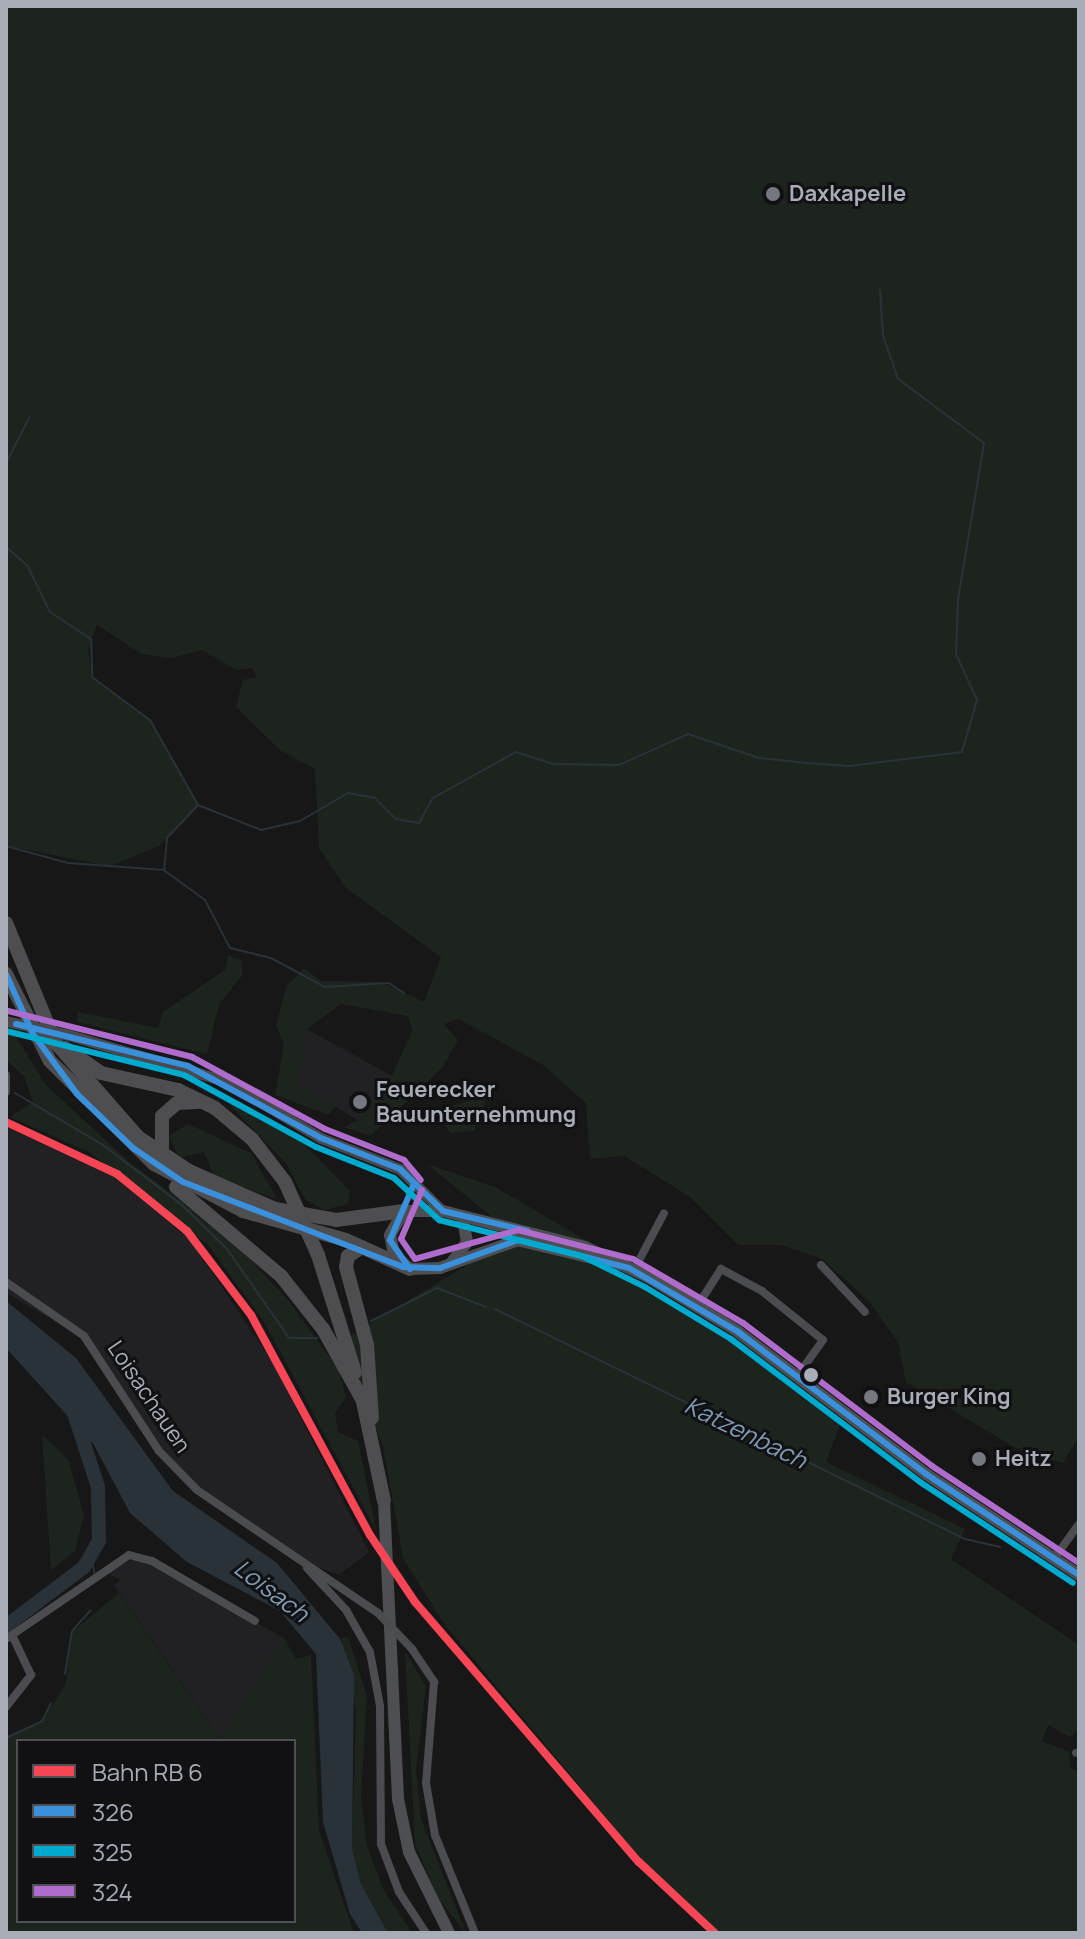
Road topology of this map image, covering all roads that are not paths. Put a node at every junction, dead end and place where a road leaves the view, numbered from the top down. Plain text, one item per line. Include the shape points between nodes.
1 (6, 923) edge
2 (6, 974) edge
3 (6, 1021) edge
4 (62, 1039) junction
5 (6, 1075) edge
6 (6, 1092) edge
7 (203, 1102) junction
8 (158, 1159) junction
9 (413, 1186) junction
10 (404, 1211) junction
11 (443, 1211) junction
12 (664, 1213) dead end
13 (463, 1219) junction
14 (521, 1235) junction
15 (362, 1247) junction
16 (450, 1264) junction
17 (821, 1265) dead end
18 (628, 1268) junction
19 (410, 1269) junction
20 (6, 1282) edge
21 (698, 1305) junction
22 (865, 1312) dead end
23 (798, 1375) junction
24 (362, 1399) junction
25 (371, 1435) junction
26 (384, 1501) joint
27 (1079, 1524) edge
28 (1053, 1560) junction
29 (301, 1561) junction
30 (1079, 1575) edge
31 (255, 1621) dead end
32 (9, 1637) edge
33 (6, 1707) edge
34 (426, 1933) edge
35 (449, 1933) edge
36 (475, 1933) edge

1 - 4 highway
2 - 8 highway via 50,1061
3 - 4 street, bridge
4 - 7 highway via 101,1073
4 - 8 highway via 107,1107
4 - 9 street via 225,1081 321,1138 400,1169
5 - 6 street
7 - 8 highway via 166,1110 157,1130
7 - 24 highway, bridge via 252,1139 285,1182 318,1255
8 - 10 highway via 296,1214 347,1220
8 - 15 highway via 243,1211
8 - 24 highway via 281,1276 323,1329
9 - 10 street
9 - 11 street
10 - 11 main road
10 - 19 main road via 390,1245
11 - 13 main road
12 - 18 street
13 - 14 main road
13 - 16 main road via 467,1242
14 - 16 main road
14 - 18 main road
15 - 19 highway
15 - 25 highway via 346,1267 367,1345
16 - 19 main road
17 - 22 street
18 - 21 main road
20 - 29 street, Loisachauen via 84,1336 159,1451 197,1490
21 - 23 main road
21 - 23 street via 721,1269 772,1298 823,1340
23 - 28 main road
24 - 25 highway
25 - 26 highway
26 - 35 main road via 398,1799 409,1852
27 - 28 street
28 - 30 main road
29 - 34 street, Loisachauen via 346,1610 370,1652 380,1706 381,1844 399,1892
29 - 36 street, Loisachauen, bridge via 378,1613 434,1682 426,1768 435,1835
31 - 32 street via 140,1556 116,1560
32 - 33 street via 31,1675

